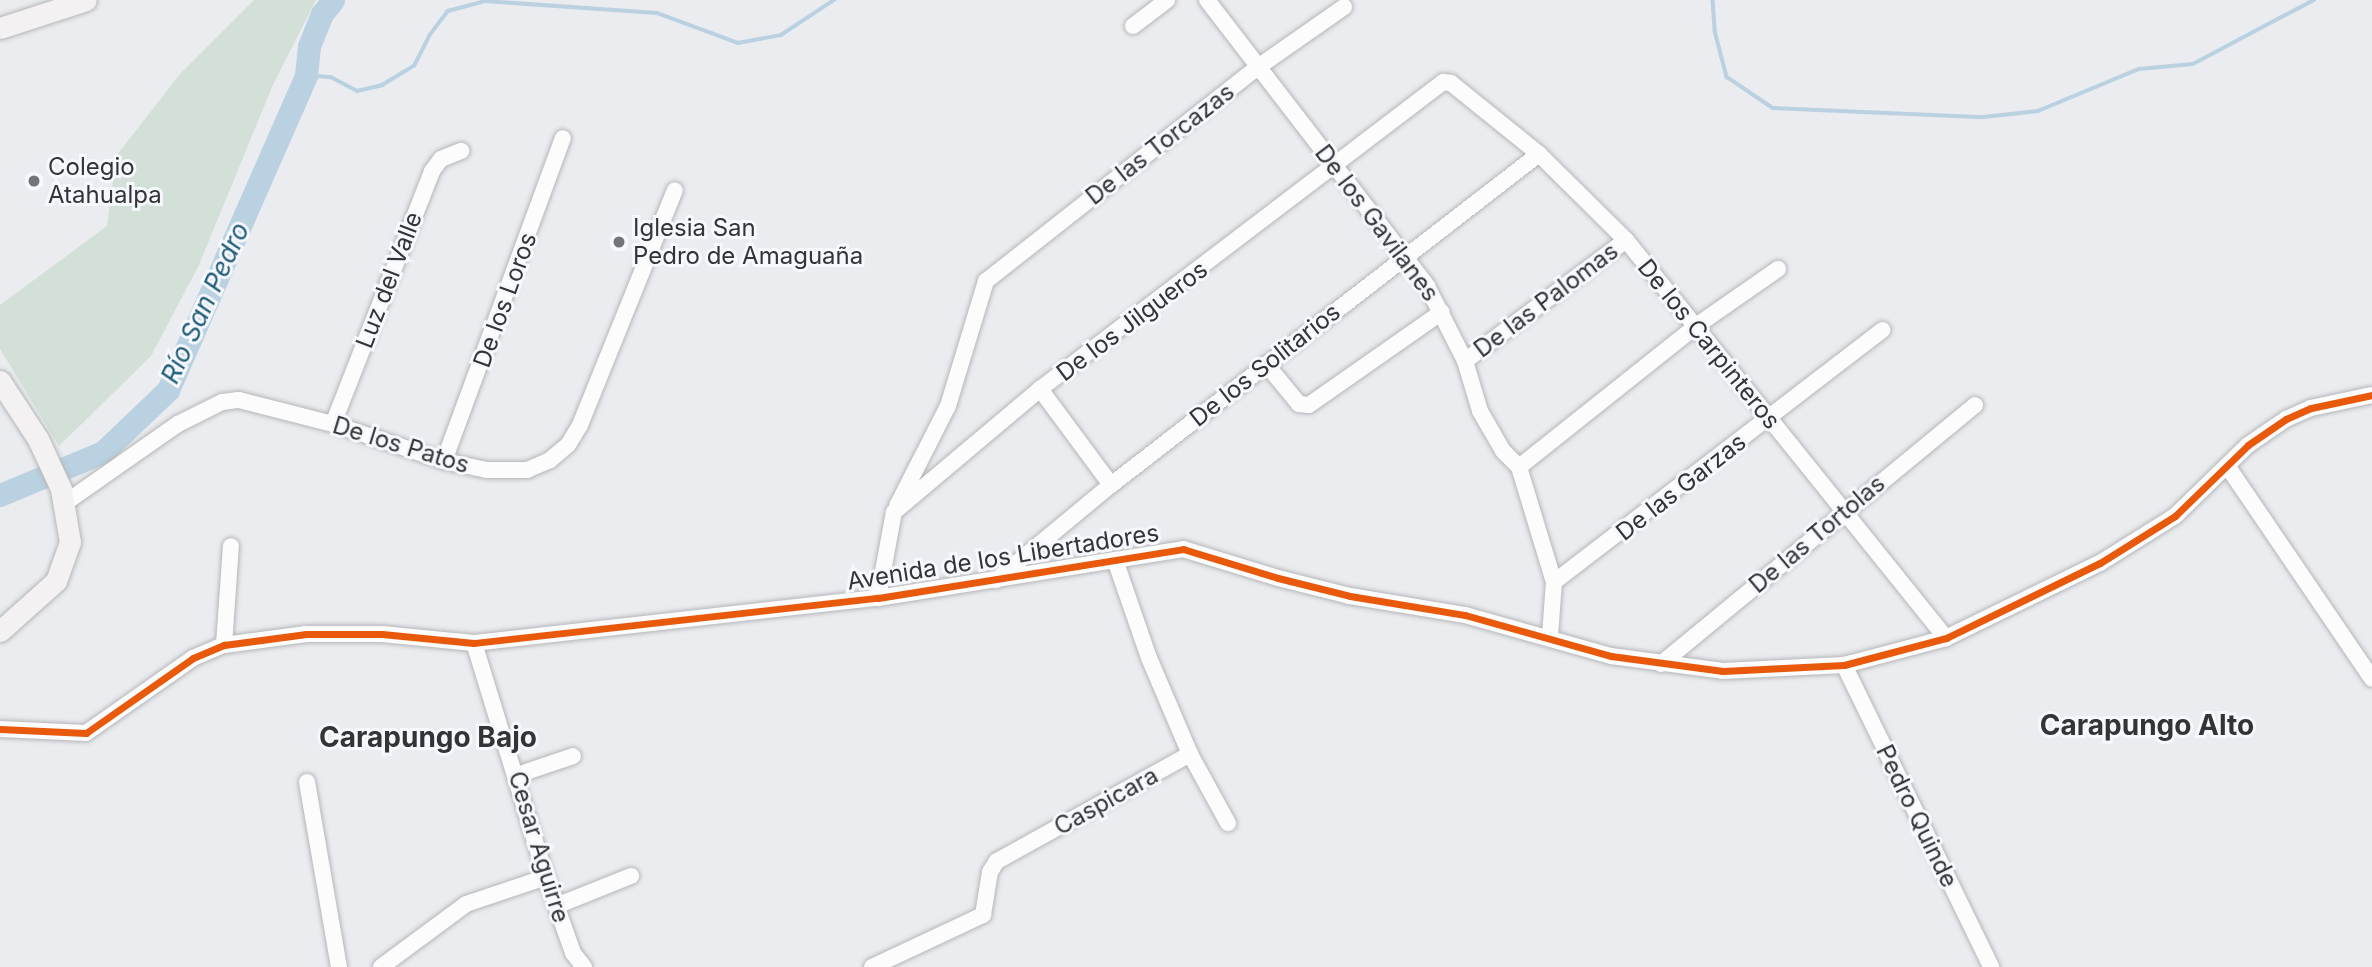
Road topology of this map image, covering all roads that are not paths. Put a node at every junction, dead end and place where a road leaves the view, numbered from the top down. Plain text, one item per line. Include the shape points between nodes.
1 (86, 0) edge
2 (1167, 0) edge
3 (1207, 0) edge
4 (1344, 7) dead end
5 (1133, 26) dead end
6 (0, 28) edge
7 (1258, 67) junction
8 (1443, 82) joint
9 (563, 138) dead end
10 (461, 151) dead end
11 (1539, 154) junction
12 (1336, 167) junction
13 (675, 190) dead end
14 (1626, 240) junction
15 (1405, 256) junction
16 (1778, 269) dead end
17 (1442, 312) junction
18 (1696, 326) junction
19 (1883, 330) dead end
20 (1465, 361) junction
21 (1266, 364) junction
22 (0, 381) edge
23 (1040, 389) junction
24 (2372, 395) edge
25 (1975, 405) dead end
26 (1769, 419) junction
27 (333, 424) junction
28 (444, 461) junction
29 (1519, 467) junction
30 (2228, 467) junction
31 (1111, 485) junction
32 (63, 496) junction
33 (1843, 511) junction
34 (894, 512) junction
35 (231, 546) dead end
36 (1115, 560) junction
37 (995, 581) junction
38 (1554, 582) junction
39 (878, 598) junction
40 (0, 631) edge
41 (1550, 636) junction
42 (1946, 638) junction
43 (474, 643) junction
44 (224, 645) junction
45 (1661, 664) junction
46 (1844, 665) junction
47 (2372, 679) edge
48 (0, 729) edge
49 (1191, 754) junction
50 (573, 756) dead end
51 (517, 775) junction
52 (307, 782) dead end
53 (1228, 823) dead end
54 (631, 876) dead end
55 (545, 877) junction
56 (556, 906) junction
57 (339, 967) edge
58 (381, 967) edge
59 (584, 967) edge
60 (872, 967) edge
61 (1990, 967) edge

1 - 6 street
2 - 5 street
3 - 7 street, De los Gavilanes
4 - 7 street, De las Torcazas
7 - 12 street, De los Gavilanes
7 - 34 street, De las Torcazas via 982,289 969,347 948,406
8 - 11 street, De los Carpinteros via 1458,86
8 - 12 street, De los Jilgueros
9 - 28 street, De los Loros
10 - 27 street, Luz del Valle via 440,159 432,171
11 - 14 street, De los Carpinteros
11 - 15 street, De los Solitarios
12 - 15 street, De los Gavilanes
12 - 23 street, De los Jilgueros
13 - 28 street, De los Patos via 568,445 527,470 487,470
14 - 18 street, De los Carpinteros
14 - 20 street, De las Palomas
15 - 17 street, De los Gavilanes
15 - 21 street, De los Solitarios
16 - 18 street
17 - 20 street, De los Gavilanes
17 - 21 street via 1309,405 1299,404
18 - 26 street, De los Carpinteros
18 - 29 street
19 - 26 street, De las Garzas
20 - 29 street, De los Gavilanes via 1480,411 1503,451
21 - 31 street, De los Solitarios
22 - 32 street via 38,439
23 - 31 street
23 - 34 street, De los Jilgueros
24 - 30 street, Avenida de los Libertadores via 2311,408 2286,419 2248,445
25 - 33 street, De las Tortolas
26 - 33 street, De los Carpinteros
26 - 38 street, De las Garzas
27 - 28 street, De los Patos
27 - 32 street, De los Patos via 239,400 222,401
29 - 38 street, De los Gavilanes
30 - 42 street, Avenida de los Libertadores via 2175,516 2140,539
30 - 47 street
31 - 37 street, De los Solitarios
32 - 40 street via 70,542 55,581
33 - 42 street, De los Carpinteros
33 - 45 street, De las Tortolas
34 - 39 street
35 - 44 street
36 - 37 street, Avenida de los Libertadores
36 - 41 street, Avenida de los Libertadores via 1183,549 1350,596 1465,615
36 - 49 street via 1149,658
37 - 39 street, Avenida de los Libertadores
38 - 41 street
39 - 43 street, Avenida de los Libertadores
41 - 45 street, Avenida de los Libertadores via 1611,656
42 - 46 street, Avenida de los Libertadores
43 - 44 street, Avenida de los Libertadores via 382,634 318,634
43 - 51 street, Cesar Aguirre
44 - 48 street, Avenida de los Libertadores via 193,659 86,733
45 - 46 street, Avenida de los Libertadores via 1723,671
46 - 61 street, Pedro Quinde
49 - 53 street
49 - 60 street, Caspicara via 997,861 990,872 983,915
50 - 51 street
51 - 55 street, Cesar Aguirre
52 - 57 street
54 - 56 street
55 - 56 street, Cesar Aguirre
55 - 58 street via 467,904
56 - 59 street, Cesar Aguirre via 573,953

